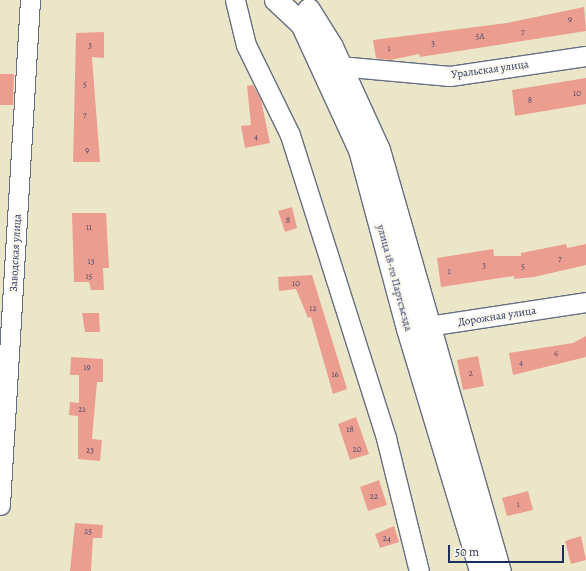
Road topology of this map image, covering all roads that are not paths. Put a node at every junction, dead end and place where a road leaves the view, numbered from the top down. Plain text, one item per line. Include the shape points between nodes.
1 (30, 0) edge
2 (235, 0) edge
3 (276, 0) edge
4 (298, 0) edge
5 (586, 56) edge
6 (332, 66) junction
7 (586, 302) edge
8 (430, 328) junction
9 (408, 329) junction
10 (0, 506) edge
11 (419, 571) edge
12 (480, 571) edge
13 (500, 571) edge

1 - 10 street, Заводская улица
2 - 11 street via 246,45 292,142 386,438
3 - 6 main road, улица 18-го Партсъезда via 302,24
4 - 6 main road, улица 18-го Партсъезда via 312,13
5 - 6 street, Уральская улица via 450,76
6 - 8 main road, улица 18-го Партсъезда via 379,150
6 - 9 main road, улица 18-го Партсъезда via 360,150
7 - 8 street, Дорожная улица
8 - 9 street, Дорожная улица
8 - 13 main road, улица 18-го Партсъезда
9 - 12 main road, улица 18-го Партсъезда

